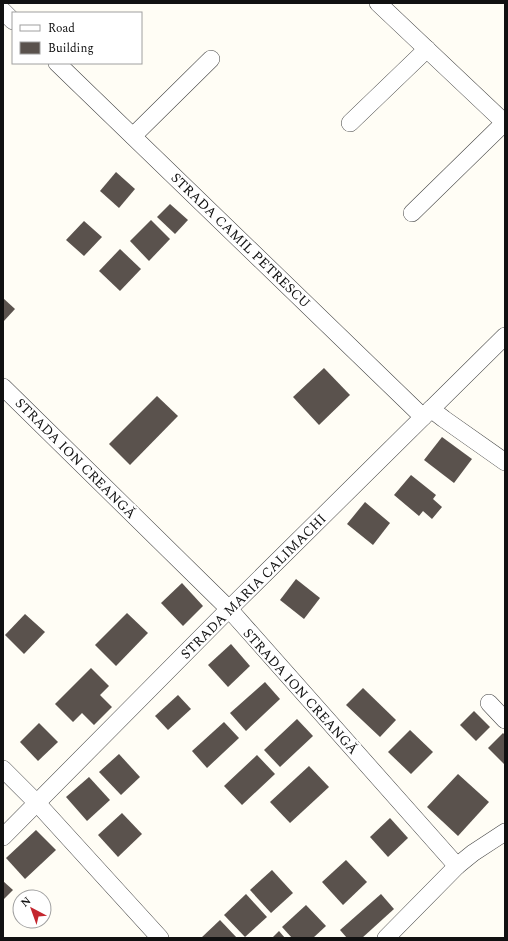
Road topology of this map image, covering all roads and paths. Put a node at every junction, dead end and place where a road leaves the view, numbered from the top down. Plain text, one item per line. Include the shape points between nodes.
1 (378, 3) edge
2 (3, 11) edge
3 (12, 20) edge
4 (427, 49) junction
5 (211, 59) dead end
6 (58, 64) edge
7 (350, 123) dead end
8 (505, 123) edge
9 (133, 136) junction
10 (412, 213) dead end
11 (505, 336) edge
12 (3, 386) edge
13 (427, 413) junction
14 (505, 462) edge
15 (229, 609) junction
16 (489, 703) dead end
17 (505, 720) edge
18 (3, 769) edge
19 (38, 803) junction
20 (505, 832) edge
21 (3, 838) edge
22 (457, 866) junction
23 (160, 938) edge
24 (386, 938) edge

1 - 4 street
2 - 3 street
4 - 7 street
4 - 8 street
5 - 9 street
6 - 9 street, STRADA CAMIL PETRESCU
8 - 10 street
9 - 13 street, STRADA CAMIL PETRESCU
11 - 13 street, STRADA MARIA CALIMACHI
12 - 15 street, STRADA ION CREANGĂ
13 - 14 street, STRADA CAMIL PETRESCU via 444,419
13 - 15 street, STRADA MARIA CALIMACHI
15 - 19 street, STRADA MARIA CALIMACHI
15 - 22 street, STRADA ION CREANGĂ
16 - 17 street
18 - 19 street
19 - 21 street, STRADA MARIA CALIMACHI
19 - 23 street
20 - 22 street
22 - 24 street

